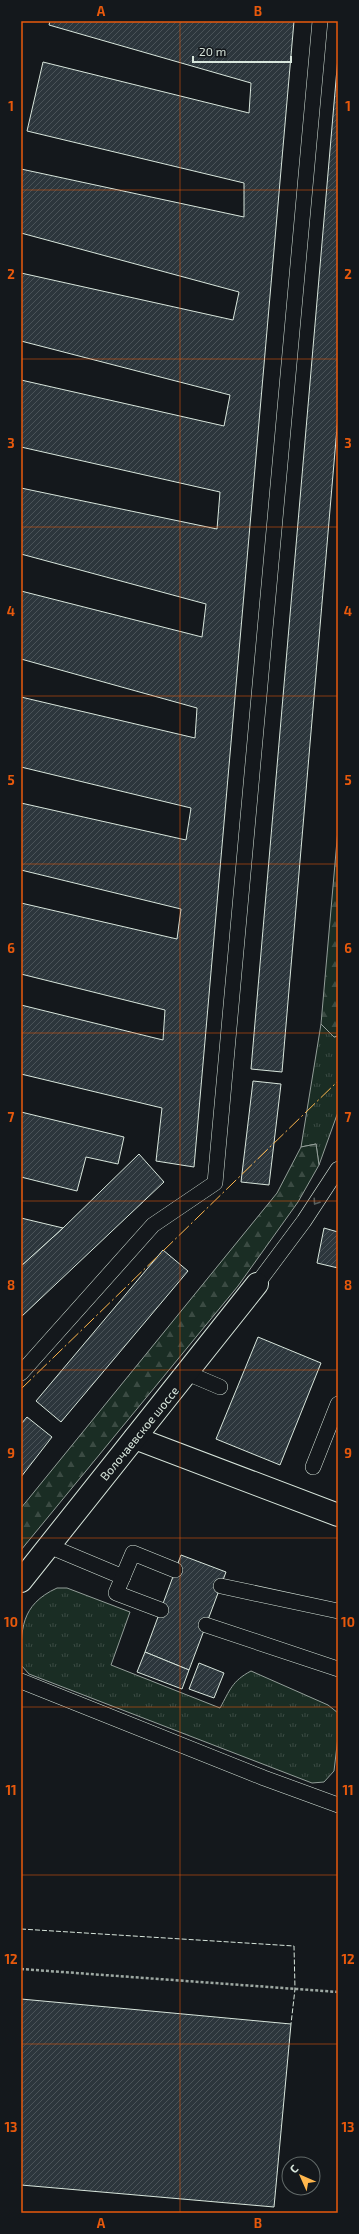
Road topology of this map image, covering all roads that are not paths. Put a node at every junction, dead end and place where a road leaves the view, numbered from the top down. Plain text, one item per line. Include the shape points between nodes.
1 (320, 21) edge
2 (338, 1169) edge
3 (256, 1284) joint
4 (21, 1373) edge
5 (187, 1373) junction
6 (220, 1387) dead end
7 (333, 1410) edge
8 (135, 1438) junction
9 (313, 1467) dead end
10 (338, 1516) edge
11 (49, 1546) junction
12 (175, 1570) dead end
13 (123, 1577) junction
14 (21, 1581) edge
15 (221, 1586) dead end
16 (161, 1610) dead end
17 (338, 1611) edge
18 (206, 1625) dead end
19 (338, 1669) edge
20 (21, 1681) edge
21 (338, 1805) edge

1 - 4 lane via 215,1183 153,1225
2 -> 3 lane via 304,1221
3 - 5 street, Волочаевское шоссе
5 - 6 lane
5 - 8 street, Волочаевское шоссе
7 - 9 lane
8 - 10 street
8 - 11 street, Волочаевское шоссе
11 - 13 lane
11 - 14 street, Волочаевское шоссе
12 - 13 lane via 133,1553
13 - 16 lane via 116,1593
15 - 17 lane
18 - 19 lane
20 - 21 lane

